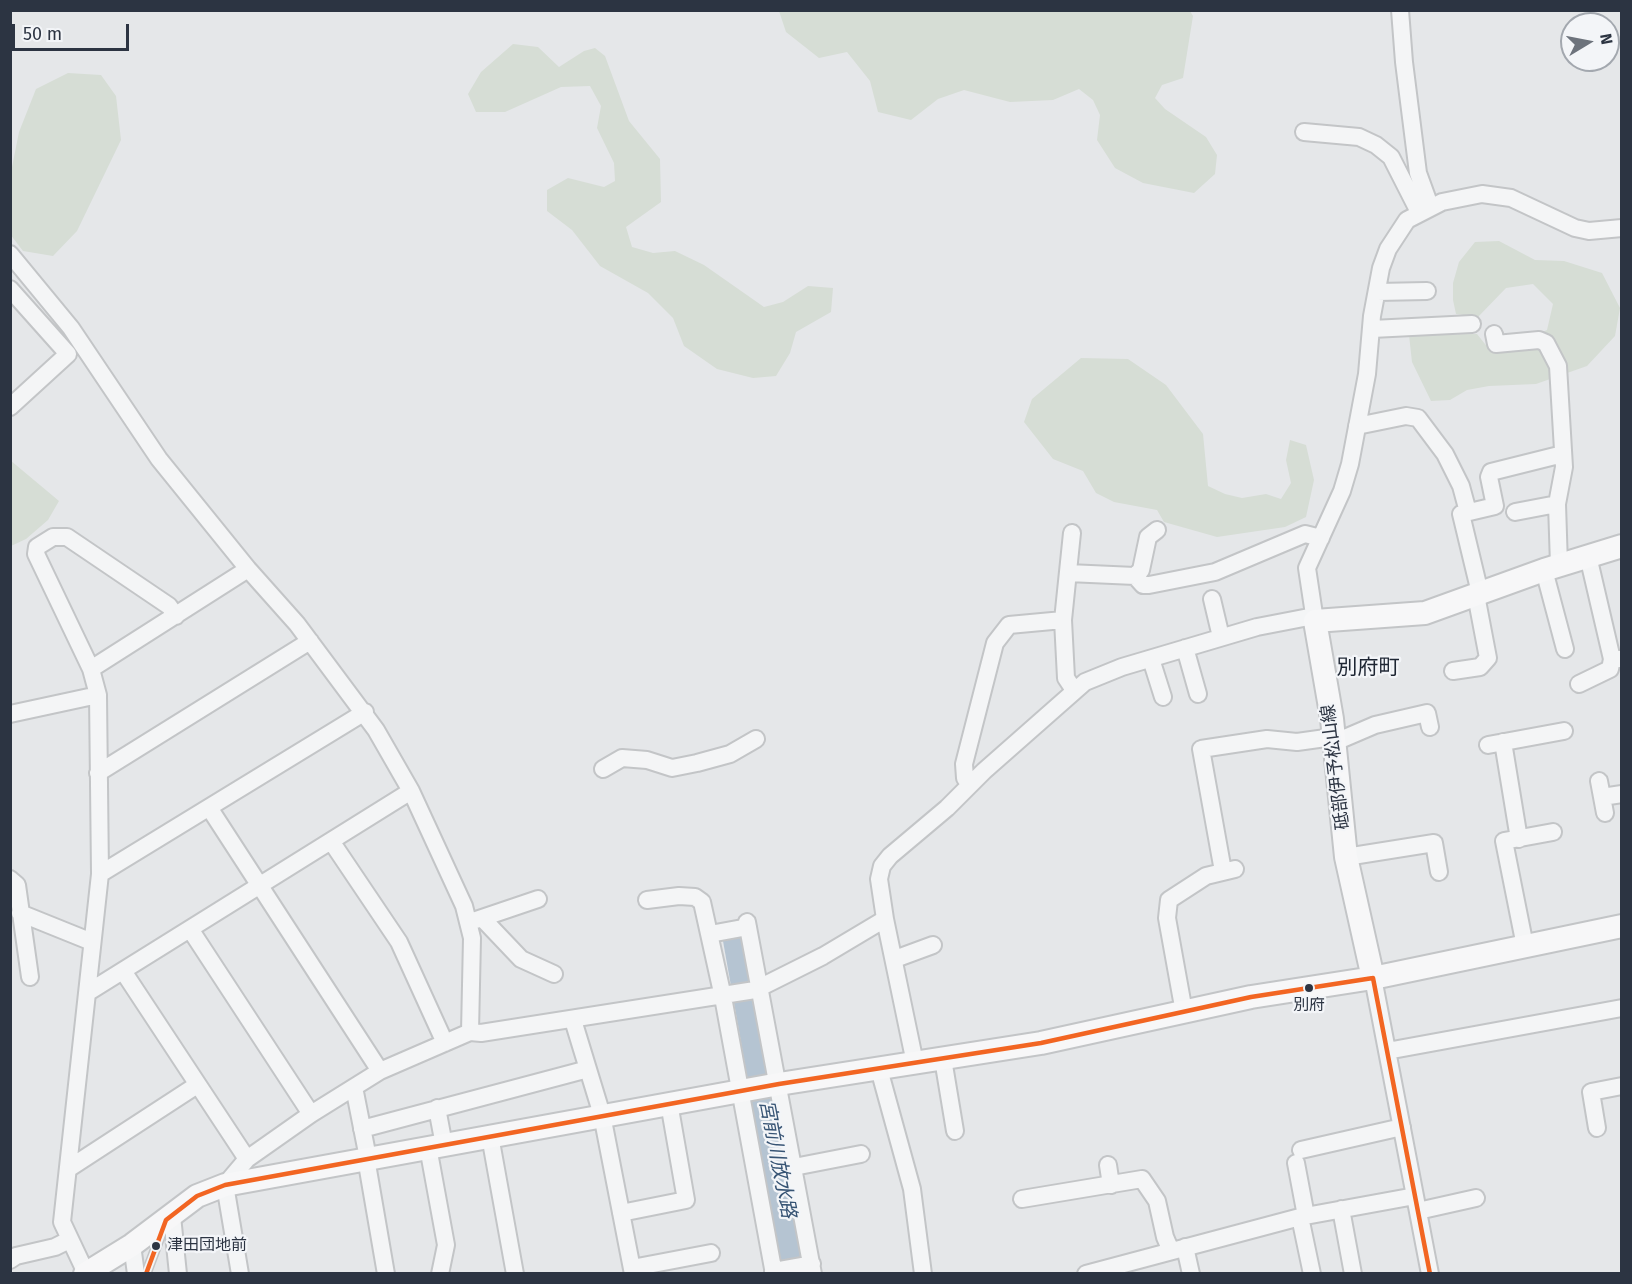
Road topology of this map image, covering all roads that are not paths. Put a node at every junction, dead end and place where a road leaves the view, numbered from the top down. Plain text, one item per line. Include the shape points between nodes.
1 (1400, 10) edge
2 (1304, 132) dead end
3 (1424, 209) junction
4 (1622, 228) edge
5 (10, 254) edge
6 (10, 289) edge
7 (1427, 291) dead end
8 (1377, 292) junction
9 (1472, 324) dead end
10 (1372, 329) junction
11 (1494, 334) dead end
12 (77, 352) junction
13 (10, 407) edge
14 (1357, 426) junction
15 (1563, 454) junction
16 (1557, 504) junction
17 (1468, 512) junction
18 (1515, 512) dead end
19 (1157, 530) dead end
20 (1072, 533) dead end
21 (1321, 538) junction
22 (1622, 546) edge
23 (1588, 556) junction
24 (1552, 568) junction
25 (248, 569) junction
26 (1068, 573) junction
27 (1135, 576) junction
28 (1478, 594) junction
29 (1212, 599) dead end
30 (176, 616) junction
31 (1314, 618) junction
32 (1063, 620) junction
33 (1221, 638) junction
34 (310, 641) junction
35 (1185, 648) junction
36 (1565, 649) dead end
37 (1151, 658) junction
38 (1617, 659) edge
39 (91, 669) junction
40 (1453, 672) dead end
41 (1579, 684) dead end
42 (1074, 690) junction
43 (1198, 694) dead end
44 (98, 695) junction
45 (1163, 697) dead end
46 (364, 712) junction
47 (10, 714) edge
48 (1430, 727) dead end
49 (1564, 731) dead end
50 (756, 738) dead end
51 (1333, 740) junction
52 (603, 769) dead end
53 (98, 772) junction
54 (970, 785) junction
55 (411, 791) junction
56 (1622, 794) edge
57 (1602, 797) dead end
58 (210, 809) junction
59 (1553, 832) dead end
60 (1519, 838) junction
61 (331, 841) junction
62 (1346, 858) junction
63 (1439, 872) dead end
64 (100, 874) junction
65 (10, 879) edge
66 (258, 886) junction
67 (538, 899) dead end
68 (647, 900) dead end
69 (20, 913) junction
70 (885, 919) junction
71 (475, 920) junction
72 (1622, 926) edge
73 (190, 929) junction
74 (713, 934) junction
75 (92, 942) junction
76 (933, 945) dead end
77 (1525, 946) junction
78 (895, 959) junction
79 (123, 971) junction
80 (554, 975) dead end
81 (30, 977) dead end
82 (1373, 978) junction
83 (758, 989) junction
84 (87, 993) junction
85 (725, 997) junction
86 (1622, 1008) edge
87 (1184, 1012) junction
88 (573, 1020) junction
89 (470, 1032) junction
90 (445, 1043) junction
91 (1387, 1051) junction
92 (943, 1059) junction
93 (915, 1063) junction
94 (588, 1069) junction
95 (879, 1069) junction
96 (380, 1071) junction
97 (776, 1084) junction
98 (197, 1085) junction
99 (1622, 1086) edge
100 (354, 1087) junction
101 (744, 1090) junction
102 (669, 1103) junction
103 (437, 1108) junction
104 (311, 1114) junction
105 (602, 1115) junction
106 (1402, 1127) junction
107 (1598, 1128) dead end
108 (362, 1129) junction
109 (955, 1131) dead end
110 (490, 1136) junction
111 (436, 1146) junction
112 (861, 1154) dead end
113 (367, 1158) junction
114 (247, 1159) junction
115 (1108, 1165) dead end
116 (794, 1167) junction
117 (68, 1169) junction
118 (225, 1185) junction
119 (1111, 1185) junction
120 (1476, 1198) dead end
121 (1417, 1203) junction
122 (1029, 1204) dead end
123 (1341, 1209) junction
124 (621, 1213) junction
125 (1303, 1216) junction
126 (169, 1218) junction
127 (69, 1240) junction
128 (132, 1245) junction
129 (1178, 1249) junction
130 (711, 1253) dead end
131 (10, 1260) edge
132 (811, 1267) edge
133 (632, 1271) edge
134 (776, 1272) edge
135 (86, 1273) edge
136 (136, 1274) edge
137 (146, 1274) edge
138 (178, 1274) edge
139 (240, 1274) edge
140 (386, 1274) edge
141 (440, 1274) edge
142 (514, 1274) edge
143 (923, 1274) edge
144 (1086, 1274) edge
145 (1191, 1274) edge
146 (1312, 1274) edge
147 (1353, 1274) edge
148 (1431, 1274) edge

1 - 3 street
2 - 3 street via 1359,137 1376,145 1391,157
3 - 4 street via 1467,196 1495,195 1575,228
3 - 8 street via 1407,220 1388,249
5 - 12 street via 71,328
6 - 12 street
7 - 8 street
8 - 10 street
9 - 10 street
10 - 14 street
11 - 15 street via 1496,344 1539,340 1546,343 1558,366
12 - 13 street
12 - 25 street
14 - 17 street via 1406,416 1418,418 1445,454 1461,486
14 - 21 street via 1342,491
15 - 16 street
15 - 17 street via 1491,472 1495,506
16 - 18 street
16 - 24 street
17 - 28 street via 1461,514
19 - 27 street via 1148,537 1141,570
20 - 26 street
21 - 27 street via 1305,534 1215,572 1149,585 1143,585
21 - 31 street via 1307,568
22 - 23 main road
23 - 24 main road
23 - 38 street
24 - 28 main road
24 - 36 street
25 - 30 street
25 - 34 street
26 - 27 street
26 - 32 street
28 - 31 main road via 1425,613
28 - 40 street via 1488,658 1480,667
29 - 33 street
30 - 39 street
30 - 39 street via 169,606 67,537 53,537 37,547 36,554
31 - 33 street via 1284,620
31 - 51 main road, 砥部伊予松山線
32 - 42 street via 1066,678
32 - 54 street via 1009,625 995,643 964,764
33 - 35 street
34 - 46 street
34 - 53 street
35 - 37 street
35 - 43 street
37 - 42 street via 1103,674
37 - 45 street
38 - 41 street via 1610,669
39 - 44 street
42 - 54 street
44 - 47 street
44 - 53 street
46 - 55 street
46 - 58 street
48 - 51 street via 1427,713
49 - 60 street via 1496,743
50 - 52 street via 730,754 697,763 672,768 622,758
51 - 62 main road, 砥部伊予松山線
51 - 87 street via 1267,739 1200,749 1229,870 1189,885 1169,900 1166,908
53 - 64 street
54 - 70 street via 882,866 879,879
55 - 61 street
55 - 71 street via 464,906
56 - 57 street
58 - 64 street
58 - 66 street
59 - 60 street
60 - 77 street via 1504,841
61 - 66 street
61 - 90 street via 399,942
62 - 63 street via 1434,843
62 - 82 main road, 砥部伊予松山線
64 - 75 street
65 - 69 street via 17,885
66 - 73 street
66 - 96 street
67 - 71 street
68 - 74 street via 695,897 702,902
69 - 75 street
69 - 81 street
70 - 78 street
70 - 83 street
71 - 80 street via 521,959
71 - 89 street
72 - 77 main road
73 - 79 street
73 - 104 street
74 - 83 street via 746,926
74 - 85 street
75 - 84 street
76 - 78 street
77 - 82 main road
78 - 93 street
79 - 84 street
79 - 98 street
82 - 87 main road
82 - 91 street
83 - 85 street
83 - 97 street
84 - 117 street
85 - 88 street
85 - 101 street
86 - 91 street
87 - 92 main road via 1041,1044
88 - 89 street via 481,1034
88 - 94 street
89 - 90 street
90 - 96 street
91 - 106 street
92 - 93 main road
92 - 109 street
93 - 95 main road
94 - 103 street
94 - 105 street
95 - 97 main road
95 - 143 street via 912,1189
96 - 100 street
97 - 101 main road
97 - 116 street
98 - 114 street
98 - 117 street
99 - 107 street via 1591,1092
100 - 104 street
100 - 108 street
101 - 102 main road
101 - 134 street
102 - 105 main road
102 - 124 street via 686,1200
103 - 108 street
103 - 111 street
104 - 114 street
105 - 110 main road
105 - 124 street
106 - 121 street
106 - 125 street via 1298,1156
108 - 113 street
110 - 111 main road
110 - 142 street
111 - 113 main road
111 - 141 street via 446,1245
112 - 116 street
113 - 118 main road
113 - 140 street
114 - 118 street
115 - 119 street
116 - 132 street
117 - 127 street via 62,1222
118 - 126 main road via 197,1196
118 - 139 street
119 - 122 street
119 - 129 street via 1142,1179 1157,1201 1165,1238
120 - 121 street
121 - 123 street
121 - 148 street
123 - 125 street
123 - 147 street
124 - 133 street
125 - 129 street
125 - 146 street
126 - 128 main road
126 - 137 lane
126 - 138 street
127 - 131 street
127 - 135 street
128 - 135 main road
128 - 136 street
129 - 144 street
129 - 145 street
130 - 133 street
132 - 134 street

